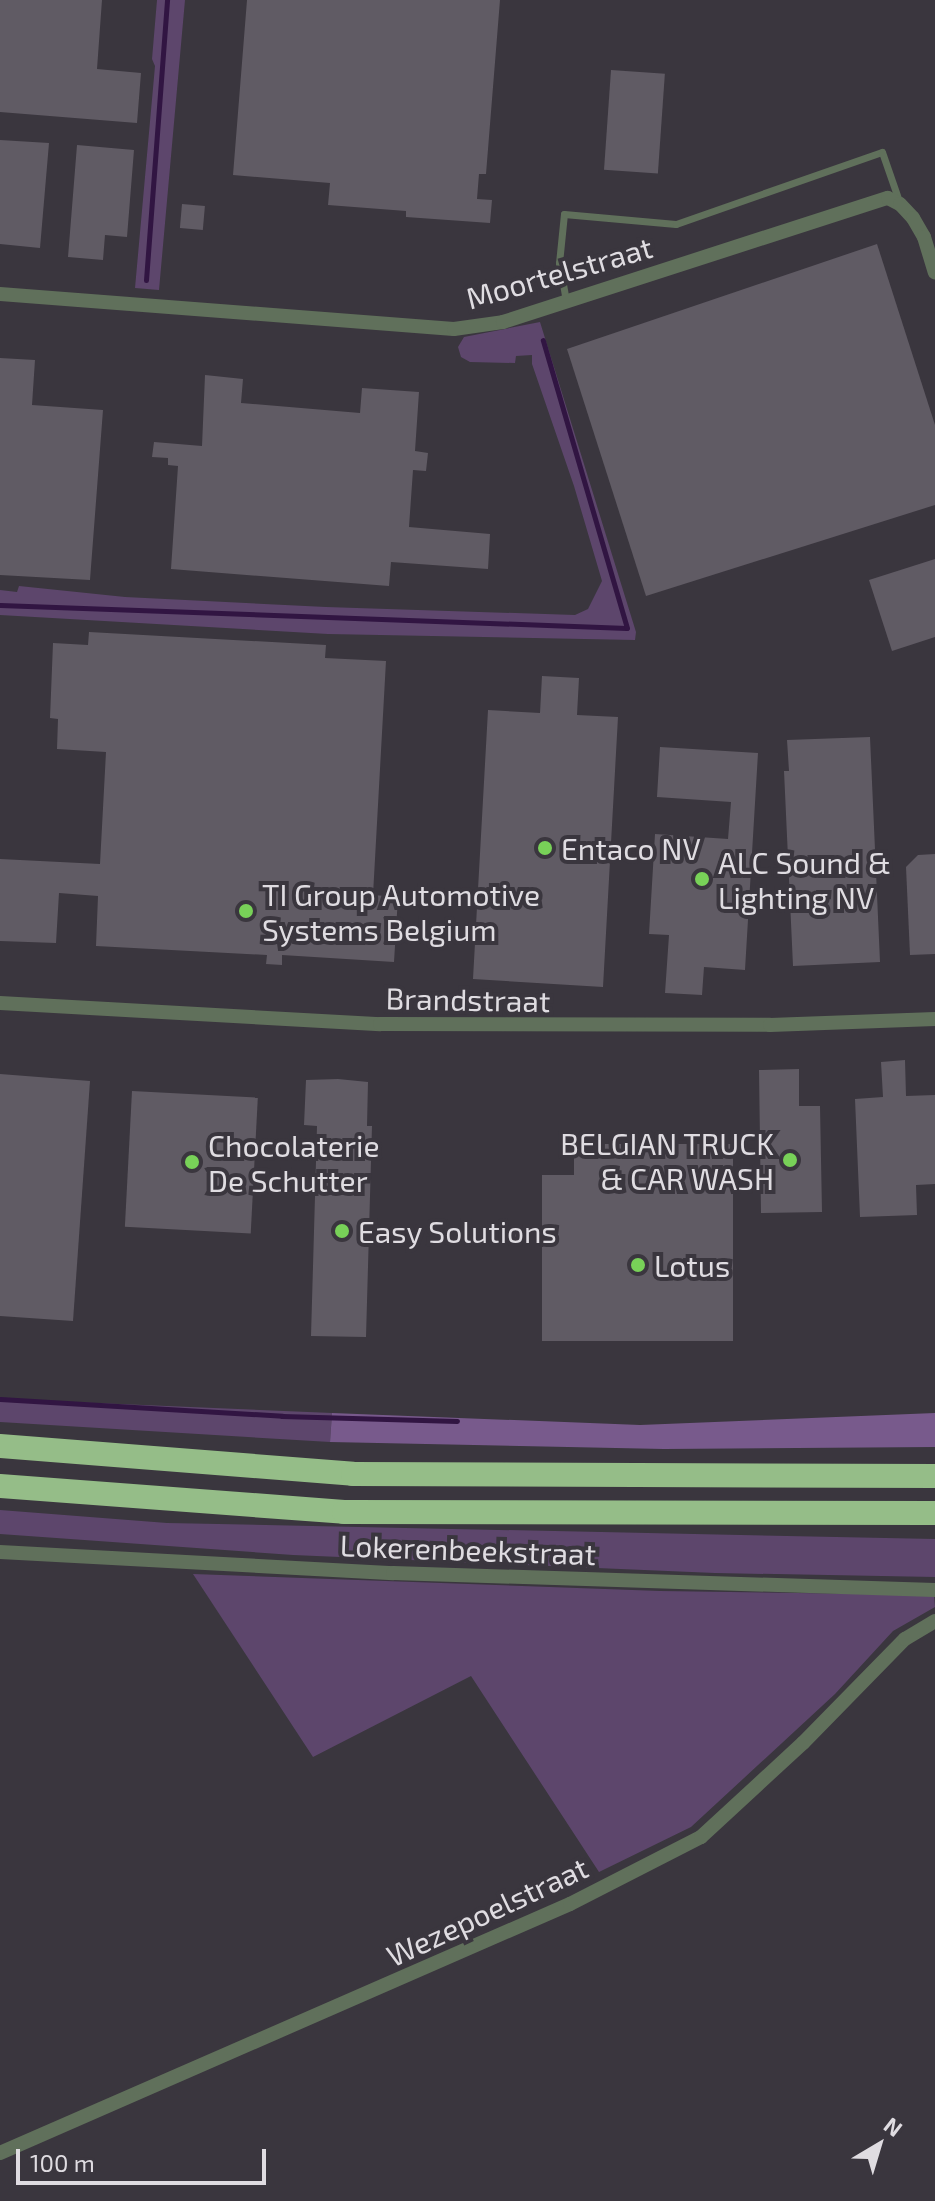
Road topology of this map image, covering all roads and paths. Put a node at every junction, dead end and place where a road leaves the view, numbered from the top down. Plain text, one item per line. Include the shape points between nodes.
1 (900, 204) junction
2 (935, 272) edge
3 (0, 294) edge
4 (566, 301) junction
5 (0, 1003) edge
6 (935, 1019) edge
7 (0, 1446) edge
8 (935, 1476) edge
9 (0, 1486) edge
10 (935, 1513) edge
11 (0, 1552) edge
12 (935, 1590) edge
13 (935, 1621) edge
14 (0, 2153) edge

1 - 2 street via 924,237
1 - 4 street, Moortelstraat via 888,198 866,204
1 - 4 lane via 882,152 676,224 564,214 559,263
3 - 4 street, Moortelstraat via 454,329 503,322
5 - 6 street, Brandstraat via 380,1024 755,1025
7 - 8 highway via 353,1474
9 - 10 highway via 344,1512
11 - 12 street, Lokerenbeekstraat via 393,1573
13 - 14 street, Wezepoelstraat via 905,1639 701,1837 570,1904

